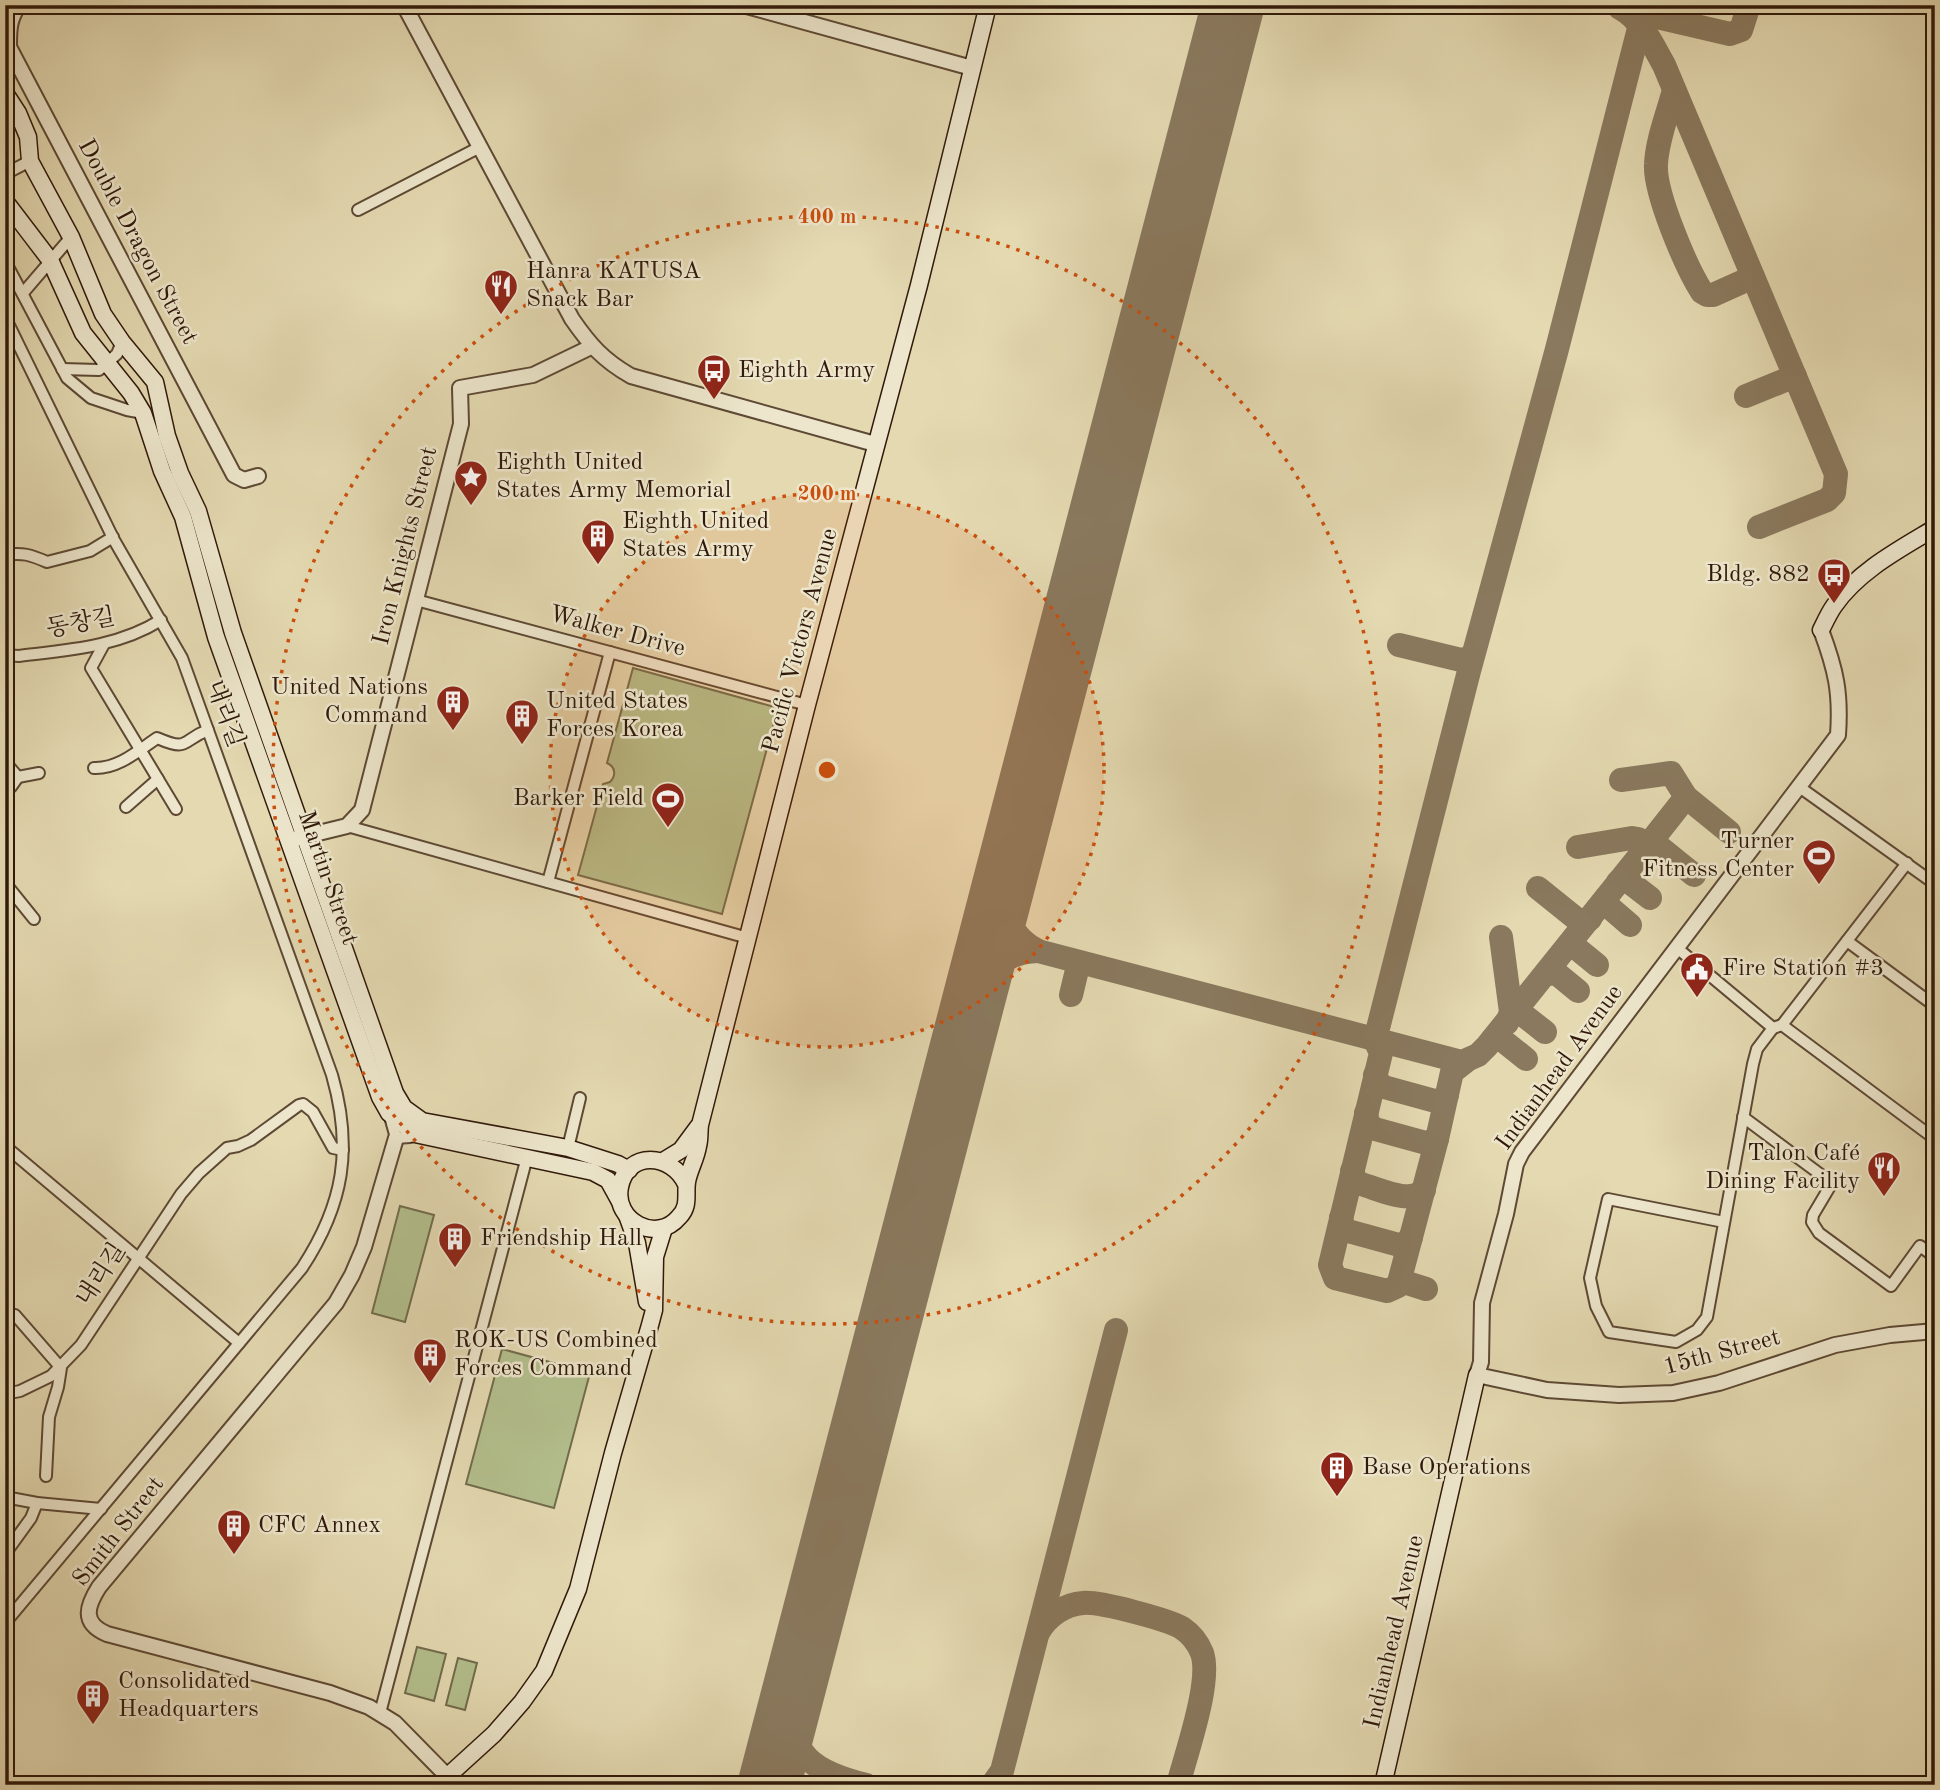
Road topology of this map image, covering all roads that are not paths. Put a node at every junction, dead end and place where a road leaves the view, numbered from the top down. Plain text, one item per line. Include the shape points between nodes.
1 (19, 5) edge
2 (404, 5) edge
3 (743, 5) edge
4 (988, 5) edge
5 (972, 68) junction
6 (5, 93) edge
7 (480, 147) junction
8 (30, 161) junction
9 (5, 174) edge
10 (5, 201) edge
11 (358, 210) dead end
12 (71, 237) junction
13 (50, 260) junction
14 (5, 261) edge
15 (24, 296) junction
16 (5, 317) edge
17 (9, 335) edge
18 (122, 342) junction
19 (591, 347) junction
20 (107, 365) junction
21 (62, 369) junction
22 (143, 412) junction
23 (875, 444) junction
24 (258, 476) dead end
25 (1935, 527) edge
26 (113, 537) junction
27 (5, 555) edge
28 (416, 600) junction
29 (161, 620) junction
30 (1821, 630) joint
31 (104, 644) junction
32 (610, 652) junction
33 (5, 656) edge
34 (807, 705) junction
35 (208, 730) junction
36 (140, 750) junction
37 (5, 762) edge
38 (94, 768) dead end
39 (39, 773) dead end
40 (18, 777) junction
41 (158, 779) junction
42 (1798, 786) junction
43 (5, 789) edge
44 (126, 807) dead end
45 (176, 809) dead end
46 (346, 826) junction
47 (297, 838) junction
48 (1907, 863) junction
49 (548, 882) junction
50 (5, 883) edge
51 (1935, 884) edge
52 (34, 919) dead end
53 (748, 937) junction
54 (1847, 942) junction
55 (1677, 948) junction
56 (1935, 1006) edge
57 (1777, 1026) junction
58 (580, 1098) dead end
59 (389, 1113) junction
60 (1743, 1116) junction
61 (699, 1125) junction
62 (415, 1134) junction
63 (396, 1138) junction
64 (1935, 1139) edge
65 (5, 1146) edge
66 (568, 1148) junction
67 (344, 1150) junction
68 (527, 1157) junction
69 (663, 1161) junction
70 (629, 1170) junction
71 (687, 1184) junction
72 (620, 1202) junction
73 (627, 1217) junction
74 (1724, 1222) junction
75 (664, 1228) junction
76 (1935, 1257) edge
77 (139, 1258) junction
78 (15, 1315) dead end
79 (650, 1325) junction
80 (1935, 1331) edge
81 (239, 1343) junction
82 (61, 1368) junction
83 (1477, 1375) junction
84 (5, 1394) edge
85 (46, 1476) dead end
86 (5, 1497) edge
87 (37, 1503) junction
88 (101, 1509) junction
89 (5, 1554) edge
90 (5, 1623) edge
91 (380, 1713) junction
92 (442, 1780) edge
93 (1383, 1785) edge

1 - 24 street, Double Dragon Street via 9,27 9,47 234,475 244,480
2 - 7 street
3 - 5 street
4 - 5 main road, Pacific Victors Avenue
5 - 23 main road, Pacific Victors Avenue
6 - 8 main road, Martin Street via 28,137
7 - 11 street
7 - 19 street
8 - 9 street
8 - 12 main road, Martin Street
10 - 13 main road, Martin Street
12 - 13 street
12 - 18 main road, Martin Street via 103,314
13 - 15 street
13 - 20 main road, Martin Street via 83,333
14 - 15 street
15 - 21 street
16 - 17 street, 내리길
17 - 26 street, 내리길
18 - 20 street
18 - 47 main road, Martin Street via 155,382 167,436 198,511
19 - 23 street via 631,376
19 - 28 street, Iron Knights Street via 533,375 460,388 461,424
20 - 21 street via 99,370
20 - 22 main road, Martin Street
21 - 22 street via 91,398
22 - 47 main road, Martin Street via 183,517 216,637
23 - 34 main road, Pacific Victors Avenue
25 - 30 main road, Indianhead Avenue via 1856,582 1834,606
26 - 27 street via 90,551 47,562 20,552
26 - 29 street, 내리길
28 - 32 street, Walker Drive
28 - 46 street, Iron Knights Street via 362,810
29 - 31 street, 동창길 via 144,631
29 - 35 street, 내리길 via 182,658
30 - 42 street, Indianhead Avenue via 1835,666 1838,735
31 - 33 street, 동창길
31 - 36 street via 91,668
32 - 34 street, Walker Drive
32 - 49 street
34 - 53 main road, Pacific Victors Avenue
35 - 36 street via 181,747 157,738
35 - 67 street, 내리길 via 332,1074 343,1121
36 - 38 street via 115,765
36 - 41 street
37 - 40 street
39 - 40 street
40 - 43 street
41 - 44 street
41 - 45 street
42 - 48 street
42 - 55 street, Indianhead Avenue
46 - 47 street
46 - 49 street
47 - 59 main road, Martin Street
47 - 66 main road, Martin Street via 404,1108 422,1121
48 - 51 street
48 - 54 street
49 - 53 street
50 - 52 street
53 - 61 main road, Pacific Victors Avenue
54 - 56 street
54 - 57 street
55 - 57 street
55 - 83 street, Indianhead Avenue via 1516,1164 1482,1303
57 - 60 street via 1757,1049
57 - 64 street
58 - 66 street
59 - 62 main road, Martin Street
59 - 63 street
60 - 74 street
60 - 76 street via 1832,1183 1813,1214 1815,1231 1891,1286 1920,1246
61 - 69 main road via 687,1143
61 - 71 main road, Pacific Victors Avenue via 699,1146
62 - 63 street
62 - 68 main road, Martin Street
63 - 91 street, Smith Street via 362,1254 336,1303 99,1587 88,1611 93,1624 107,1634 350,1699
65 - 77 street
66 - 70 main road, Martin Street
67 - 77 street, 내리길 via 333,1148 309,1106 299,1105 251,1140 227,1148 199,1172
67 - 81 street, 내리길 via 338,1192 316,1247
68 - 72 main road, Martin Street via 593,1172 608,1180
68 - 91 street
69 - 70 main road via 646,1160
69 - 71 main road
70 - 72 main road via 620,1185
71 - 75 main road via 684,1211
72 - 73 main road
73 - 75 main road via 644,1228
73 - 79 main road via 637,1243
74 - 74 street via 1608,1199 1590,1278 1596,1306 1609,1332 1676,1342 1697,1330 1707,1317
75 - 79 main road via 655,1257
77 - 81 street
77 - 82 street, 내리길
78 - 82 street
79 - 92 main road via 578,1589 549,1659 522,1702 494,1734
80 - 83 street, 15th Street via 1836,1345 1673,1393 1547,1390
81 - 88 street, 내리길
82 - 84 street, 내리길 via 51,1377
82 - 85 street via 49,1417
83 - 93 main road, Indianhead Avenue
86 - 87 street
87 - 88 street
87 - 89 street
88 - 90 street, 내리길
91 - 92 street, Smith Street via 411,1737

